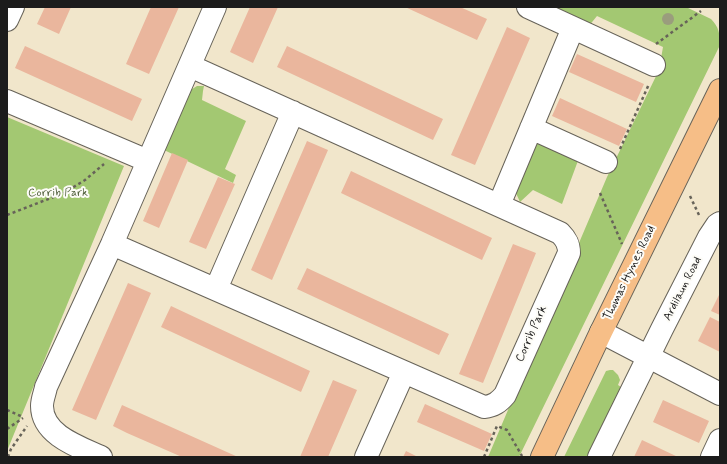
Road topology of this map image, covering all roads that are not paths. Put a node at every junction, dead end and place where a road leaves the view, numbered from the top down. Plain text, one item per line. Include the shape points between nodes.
1 (13, 7) edge
2 (215, 7) edge
3 (528, 7) edge
4 (7, 20) edge
5 (573, 28) junction
6 (190, 66) junction
7 (647, 68) road end
8 (720, 90) edge
9 (7, 101) edge
10 (293, 112) junction
11 (531, 128) junction
12 (613, 156) road end
13 (148, 162) junction
14 (499, 205) junction
15 (720, 223) edge
16 (112, 244) junction
17 (216, 289) junction
18 (601, 332) junction
19 (648, 357) junction
20 (404, 372) junction
21 (720, 394) edge
22 (720, 440) edge
23 (101, 457) edge
24 (366, 457) edge
25 (542, 457) edge
26 (599, 457) edge
27 (712, 457) edge

1 - 4 street
2 - 6 street
3 - 5 street
5 - 7 street
5 - 11 street
6 - 10 street, Corrib Park
6 - 13 street
8 - 18 main road, Thomas Hynes Road
9 - 13 street
10 - 14 street, Corrib Park
10 - 17 street
11 - 12 street
11 - 14 street
13 - 16 street
14 - 20 street, Corrib Park via 560,233 569,246 569,253 505,395 492,406 484,407
15 - 19 street, Ardilaun Road via 709,237
16 - 17 street, Corrib Park
16 - 23 street via 46,387 42,405 44,416 53,431 61,438
17 - 20 street, Corrib Park
18 - 19 street
18 - 25 main road, Thomas Hynes Road
19 - 21 street
19 - 26 street, Ardilaun Road
20 - 24 street
22 - 27 street

